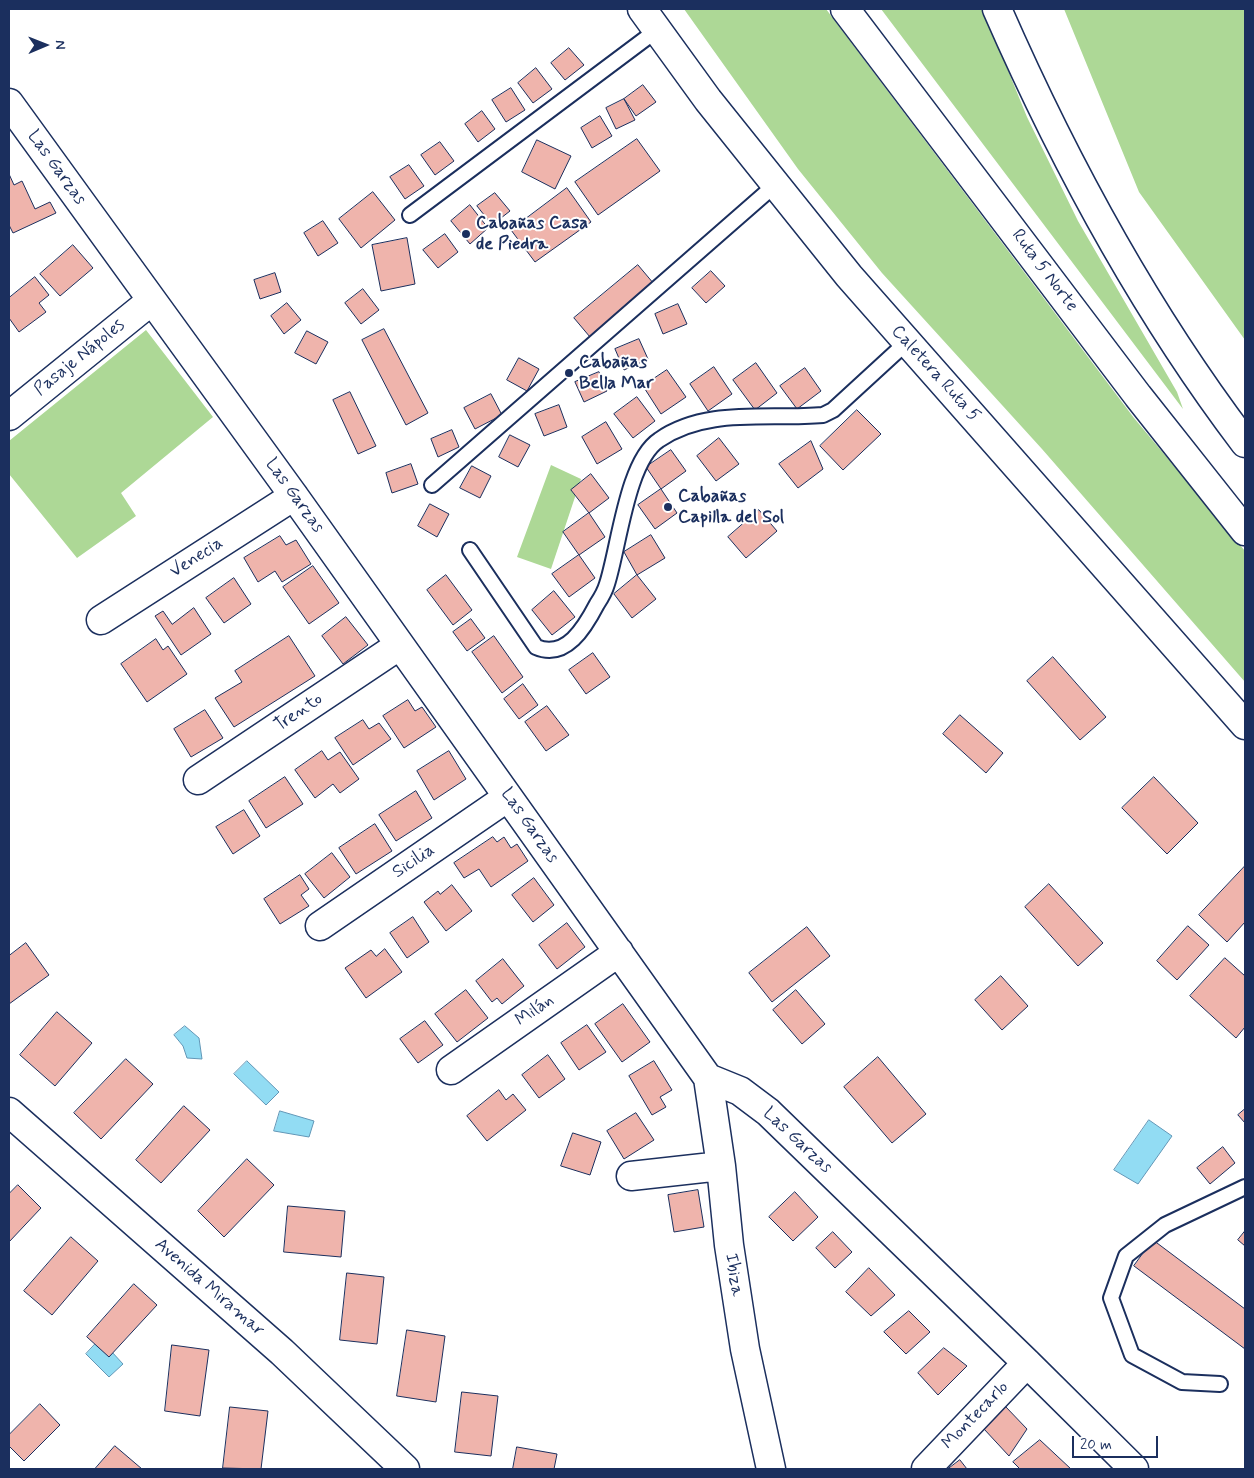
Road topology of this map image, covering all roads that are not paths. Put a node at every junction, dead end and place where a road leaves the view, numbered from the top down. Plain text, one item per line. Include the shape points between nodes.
1 (845, 9) edge
2 (997, 9) edge
3 (649, 20) edge
4 (12, 115) edge
5 (775, 185) junction
6 (410, 215) dead end
7 (151, 301) junction
8 (906, 343) junction
9 (9, 416) edge
10 (1245, 443) edge
11 (432, 485) dead end
12 (294, 496) junction
13 (1245, 531) edge
14 (470, 550) dead end
15 (101, 620) dead end
16 (400, 645) junction
17 (1245, 725) edge
18 (198, 780) dead end
19 (508, 797) junction
20 (320, 926) dead end
21 (619, 952) junction
22 (451, 1070) dead end
23 (708, 1078) junction
24 (9, 1112) edge
25 (721, 1166) junction
26 (631, 1176) dead end
27 (1245, 1187) edge
28 (1027, 1363) junction
29 (1220, 1384) dead end
30 (405, 1469) edge
31 (771, 1469) edge
32 (926, 1469) edge
33 (1134, 1469) edge

1 - 13 main road, Ruta 5 Norte via 1138,396
2 - 10 main road via 1055,135 1116,249 1178,348
3 - 5 main road, Caletera Ruta 5
3 - 6 lane
4 - 7 main road, Las Garzas
5 - 8 main road, Caletera Ruta 5
5 - 11 lane
7 - 9 main road, Pasaje Nápoles
7 - 12 main road, Las Garzas
8 - 14 lane via 833,410 823,415 698,422 659,440 641,460 607,586 581,632 568,644 543,650 536,646
8 - 17 main road, Caletera Ruta 5
12 - 15 main road, Venecia
12 - 16 main road, Las Garzas
16 - 18 main road, Trento
16 - 19 main road, Las Garzas
19 - 20 main road, Sicilia
19 - 21 main road, Las Garzas
21 - 22 main road, Milán
21 - 23 main road, Las Garzas
23 - 25 main road, Ibiza
23 - 28 main road, Las Garzas via 740,1091 768,1112
24 - 30 main road, Avenida Miramar via 282,1352
25 - 26 main road
25 - 31 main road, Ibiza via 728,1245 745,1349
27 - 29 lane via 1165,1225 1126,1256 1111,1298 1132,1355 1182,1382
28 - 32 main road, Montecarlo
28 - 33 main road, Las Garzas

